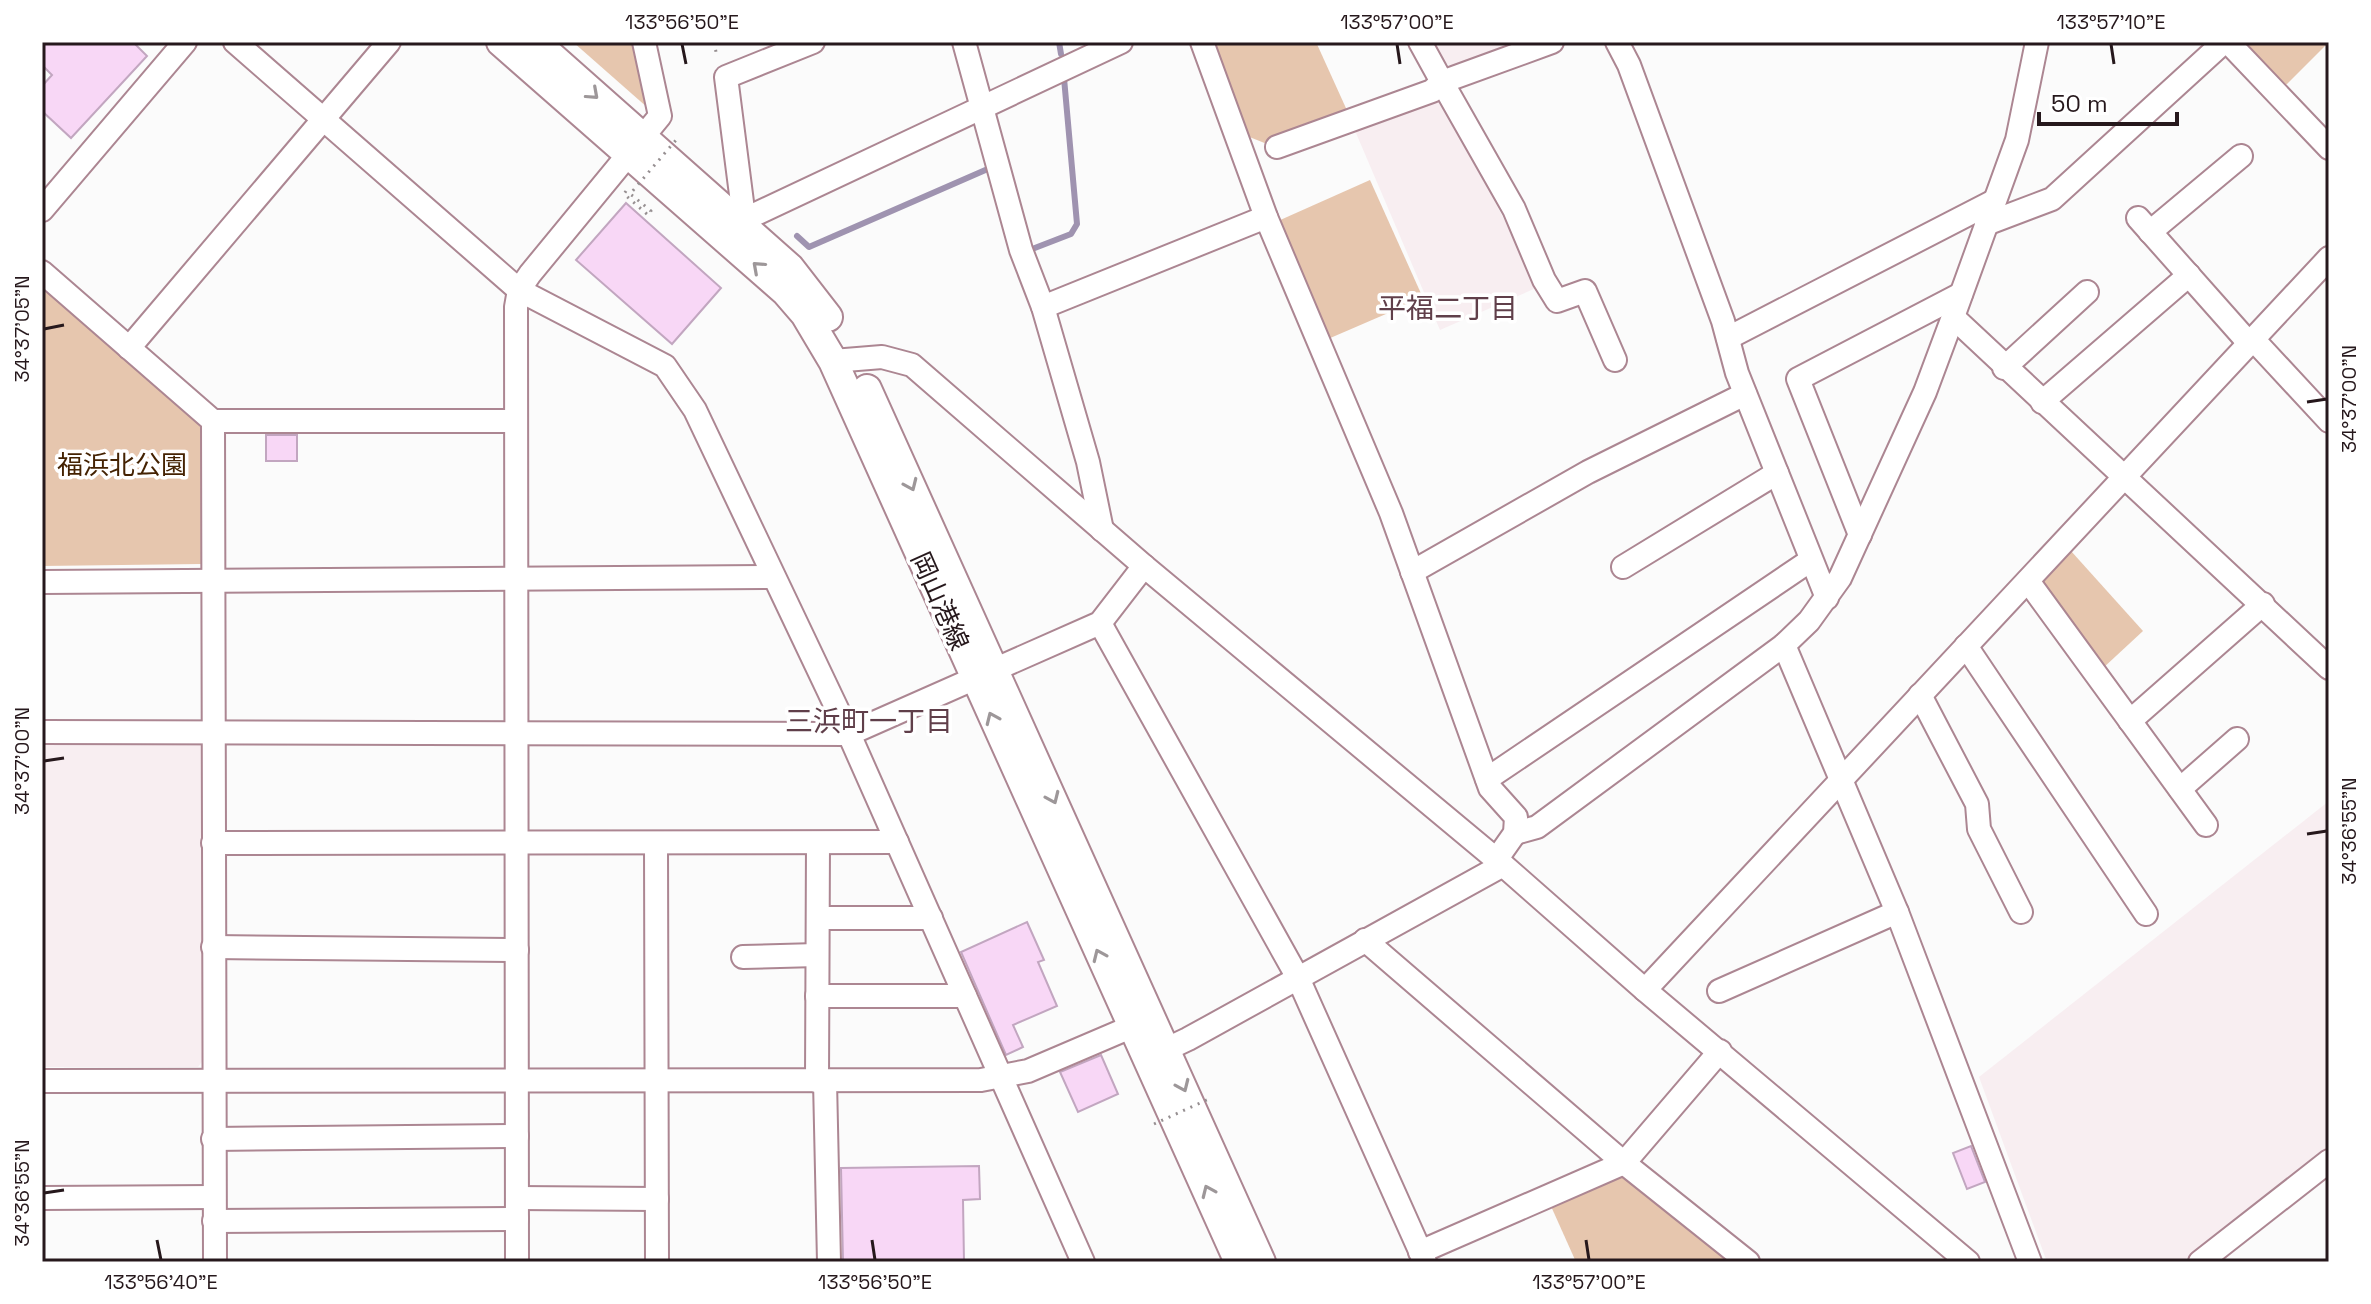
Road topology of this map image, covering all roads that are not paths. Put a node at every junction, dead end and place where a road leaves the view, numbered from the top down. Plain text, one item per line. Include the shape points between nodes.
1 (185, 42) edge
2 (235, 42) edge
3 (389, 42) edge
4 (501, 42) edge
5 (535, 42) edge
6 (644, 42) edge
7 (813, 42) edge
8 (964, 42) edge
9 (1121, 42) edge
10 (1202, 42) edge
11 (1420, 42) edge
12 (1552, 42) edge
13 (1617, 42) edge
14 (2037, 42) edge
15 (2224, 44) edge
16 (1442, 82) junction
17 (982, 107) junction
18 (319, 115) junction
19 (1277, 147) dead end
20 (636, 148) junction
21 (2329, 148) edge
22 (2241, 156) dead end
23 (1994, 201) junction
24 (42, 210) edge
25 (1266, 217) junction
26 (733, 224) junction
27 (1986, 224) junction
28 (2329, 258) edge
29 (42, 272) edge
30 (2189, 275) junction
31 (519, 290) junction
32 (2087, 292) dead end
33 (1961, 294) junction
34 (1043, 307) junction
35 (1953, 317) junction
36 (1733, 335) junction
37 (2250, 340) junction
38 (133, 344) junction
39 (844, 360) junction
40 (1615, 360) dead end
41 (2008, 364) junction
42 (1745, 394) junction
43 (2046, 398) junction
44 (219, 421) junction
45 (516, 421) junction
46 (2329, 421) edge
47 (1777, 473) junction
48 (2127, 478) junction
49 (1102, 530) junction
50 (1860, 535) junction
51 (1811, 560) junction
52 (1144, 566) junction
53 (1623, 567) dead end
54 (1412, 572) junction
55 (773, 577) junction
56 (516, 579) junction
57 (220, 580) junction
58 (2028, 581) junction
59 (42, 582) edge
60 (1827, 598) junction
61 (2263, 604) junction
62 (1100, 623) junction
63 (1784, 645) junction
64 (1966, 646) junction
65 (2329, 668) edge
66 (984, 672) junction
67 (1920, 695) junction
68 (2130, 721) junction
69 (214, 728) junction
70 (42, 732) edge
71 (849, 734) junction
72 (516, 735) junction
73 (2237, 739) dead end
74 (1843, 776) junction
75 (1487, 779) junction
76 (2180, 789) junction
77 (2206, 825) dead end
78 (1515, 833) junction
79 (897, 842) junction
80 (213, 843) junction
81 (517, 843) junction
82 (818, 843) junction
83 (656, 844) junction
84 (1499, 862) junction
85 (1897, 912) junction
86 (2021, 912) dead end
87 (2146, 914) dead end
88 (818, 918) junction
89 (931, 918) junction
90 (1365, 940) junction
91 (213, 947) junction
92 (517, 950) junction
93 (817, 955) junction
94 (743, 957) dead end
95 (1298, 978) junction
96 (1645, 990) junction
97 (1719, 991) dead end
98 (817, 996) junction
99 (965, 996) junction
100 (1149, 1038) junction
101 (1720, 1051) junction
102 (1002, 1079) junction
103 (42, 1081) edge
104 (213, 1081) junction
105 (517, 1081) junction
106 (656, 1081) junction
107 (821, 1081) junction
108 (517, 1136) junction
109 (213, 1139) junction
110 (2329, 1161) edge
111 (1624, 1163) junction
112 (214, 1197) junction
113 (42, 1198) edge
114 (657, 1199) junction
115 (517, 1209) junction
116 (214, 1221) junction
117 (1420, 1258) edge
118 (215, 1262) edge
119 (517, 1262) edge
120 (657, 1262) edge
121 (829, 1262) edge
122 (1083, 1262) edge
123 (1239, 1262) edge
124 (1261, 1262) edge
125 (1748, 1262) edge
126 (1968, 1262) edge
127 (2030, 1262) edge
128 (2200, 1262) edge

1 - 24 street
2 - 18 street
3 - 18 street
4 - 20 main road, 岡山港線
5 -> 20 main road, 岡山港線
6 - 20 street via 661,109
7 - 26 street via 726,77
8 - 17 street
9 - 17 street
10 - 25 street
11 - 16 street
12 - 16 street
13 - 36 street
14 - 23 street via 2017,140
15 - 21 street
15 - 27 street via 2052,199
16 - 19 street via 1432,91
16 - 40 street via 1514,209 1557,301 1585,291
17 - 26 street
17 - 34 street
18 - 31 street
18 - 38 street
20 - 26 main road, 岡山港線
20 - 31 street
22 - 30 street via 2144,225
23 - 27 street
23 - 36 street
25 - 34 street
25 - 54 street
26 - 39 main road, 岡山港線
27 - 33 street
28 - 37 street
29 - 38 street
30 - 37 street
30 - 43 street
31 - 45 street
31 - 55 street via 665,366 695,410
32 - 41 street
33 - 35 street
33 - 50 street via 1798,379
34 - 49 street
35 - 41 street
35 - 50 street
36 - 42 street
37 - 46 street
37 - 48 street
38 - 44 street
39 - 49 street via 882,357 912,365
39 - 66 main road, 岡山港線
41 - 43 street
42 - 47 street
42 - 54 street via 1588,472
43 - 48 street
44 - 45 street
44 - 57 street
45 - 56 street
47 - 51 street
47 - 53 street
48 - 58 street
48 - 61 street
49 - 52 street
50 - 60 street
51 - 60 street
51 - 75 street
52 - 62 street
52 - 84 street
54 - 75 street
55 - 56 street
55 - 71 street
56 - 57 street
56 - 72 street
57 - 59 street
57 - 69 street
58 - 64 street
58 - 68 street
60 - 63 street
61 - 65 street
61 - 68 street
62 - 66 street
62 - 95 street
63 - 74 street
63 - 78 street via 1537,827
64 - 67 street
64 - 87 street
66 - 71 street
66 - 100 main road, 岡山港線
67 - 74 street
67 - 86 street via 1977,804 1979,829
68 - 76 street
69 - 70 street
69 - 72 street
69 - 80 street
71 - 72 street
71 - 79 street
72 - 81 street
73 - 76 street
74 - 85 street
74 - 96 street
75 - 78 street via 1516,817
76 - 77 street
78 - 84 street
79 - 82 street
79 - 89 street
80 - 81 street
80 - 91 street
81 - 83 street
81 - 92 street
82 - 83 street
82 - 88 street
83 - 106 street
84 - 90 street
84 - 96 street
85 - 97 street
85 - 127 street
88 - 89 street
88 - 93 street
89 - 99 street
90 - 95 street
90 - 111 street
91 - 92 street
91 - 104 street
92 - 105 street
93 - 94 street
93 - 98 street
95 - 100 street
95 - 117 street
96 - 101 street
98 - 99 street
98 - 107 street
99 - 102 street
100 - 102 street
123 -> 100 main road, 岡山港線
100 -> 124 main road, 岡山港線
101 - 111 street
101 - 126 street
102 - 107 street
102 - 122 street
103 - 104 street
104 - 105 street
104 - 109 street
105 - 106 street
105 - 108 street
106 - 107 street
106 - 114 street
107 - 121 street
108 - 109 street
108 - 115 street
109 - 112 street
110 - 128 street
111 - 117 street
111 - 125 street
112 - 113 street
112 - 116 street
114 - 115 street
114 - 120 street
115 - 116 street
115 - 119 street
116 - 118 street

